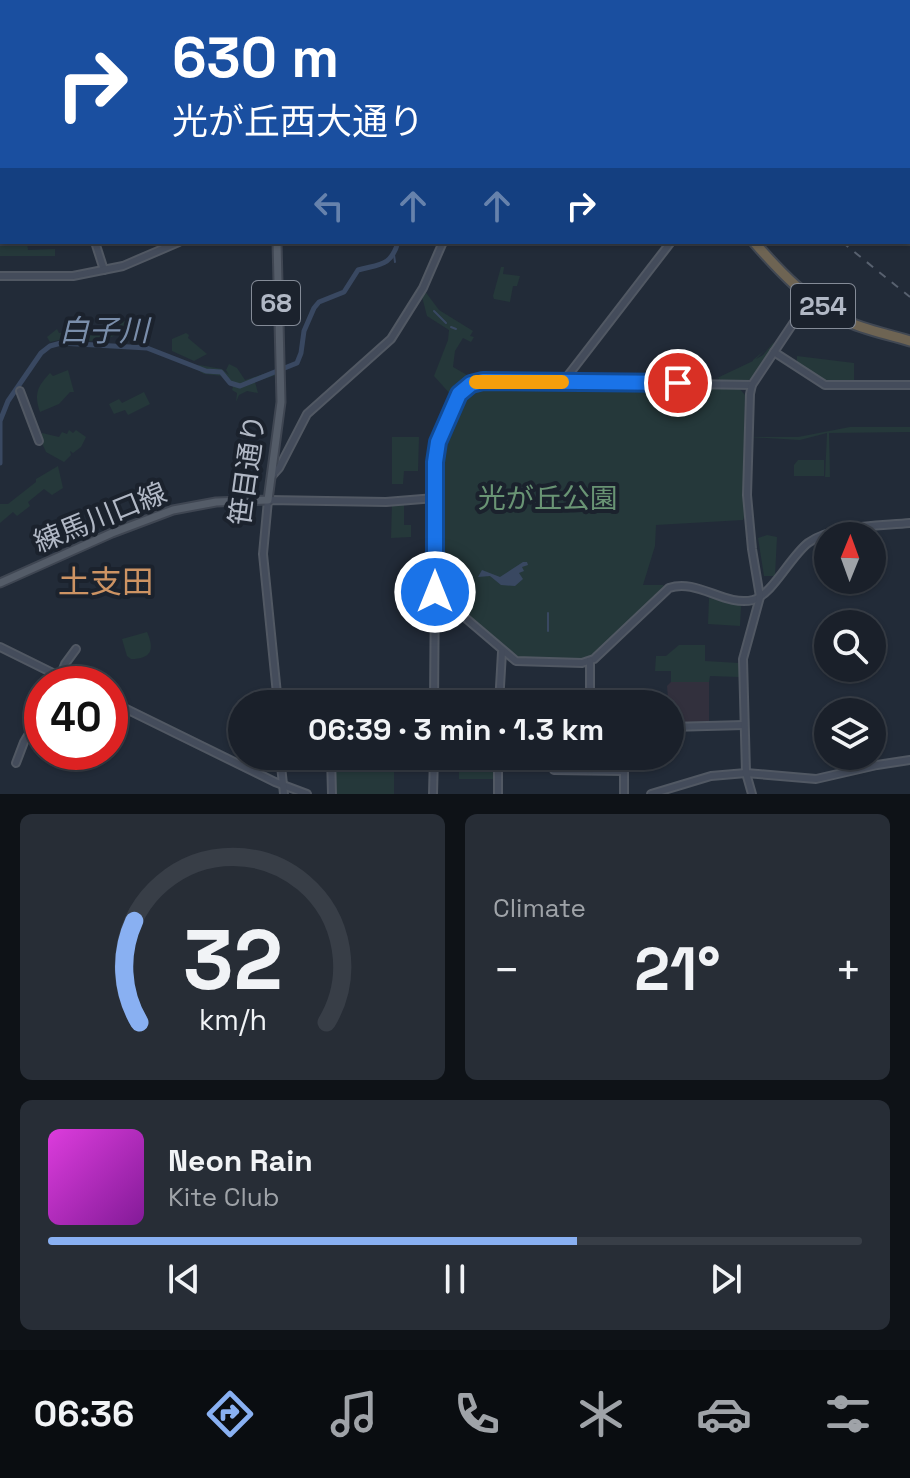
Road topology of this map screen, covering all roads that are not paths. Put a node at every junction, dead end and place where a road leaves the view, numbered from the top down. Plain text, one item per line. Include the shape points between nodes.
1 (96, 244) edge
2 (174, 244) edge
3 (276, 244) edge
4 (442, 244) edge
5 (669, 244) edge
6 (757, 244) edge
7 (104, 270) junction
8 (0, 276) edge
9 (811, 297) junction
10 (910, 339) edge
11 (774, 352) junction
12 (563, 382) junction
13 (752, 385) junction
14 (910, 385) edge
15 (20, 391) dead end
16 (39, 441) dead end
17 (269, 479) junction
18 (435, 498) junction
19 (266, 500) junction
20 (910, 523) edge
21 (0, 583) edge
22 (435, 597) junction
23 (760, 597) junction
24 (0, 647) edge
25 (76, 649) dead end
26 (502, 652) junction
27 (590, 661) junction
28 (33, 666) edge
29 (64, 666) edge
30 (275, 690) edge
31 (434, 690) edge
32 (500, 690) edge
33 (590, 690) edge
34 (128, 710) edge
35 (744, 725) junction
36 (684, 726) edge
37 (24, 742) edge
38 (910, 760) edge
39 (16, 763) dead end
40 (284, 770) edge
41 (331, 770) edge
42 (434, 770) edge
43 (498, 770) edge
44 (624, 770) edge
45 (746, 773) junction
46 (287, 791) edge
47 (307, 794) edge
48 (332, 794) edge
49 (433, 794) edge
50 (498, 794) edge
51 (624, 794) edge
52 (651, 794) edge
53 (752, 794) edge

1 - 7 street
2 - 7 street
3 - 17 main road, 笹目通り / 68 via 280,369
4 - 17 street via 395,333 307,414
5 - 12 street
6 - 9 highway, 254 via 795,287
7 - 8 street via 67,277
9 - 10 highway, 254 via 847,321
9 - 11 street
11 - 13 street
11 - 14 street via 825,385
12 - 13 street
12 - 18 street via 483,381 463,389 438,442
13 - 23 street via 747,495
15 - 16 street
17 - 19 main road, 笹目通り / 68
18 - 19 street via 376,503
18 - 22 street
19 - 21 main road, 練馬川口線 via 173,510
19 - 30 street, 笹目通り via 259,551
20 - 23 street via 852,528 813,539 792,556
22 - 26 street
22 - 31 street
23 - 27 street via 739,601 672,587
23 - 35 street via 743,654
24 - 28 street
25 - 29 street
26 - 27 street via 527,663
26 - 32 street
27 - 33 street
34 - 46 street
35 - 36 street
35 - 45 street
37 - 39 street
38 - 45 street via 816,779
40 - 46 street
41 - 48 street
42 - 49 street
43 - 50 street
44 - 51 street
45 - 52 street via 707,776
45 - 53 street
46 - 47 street

